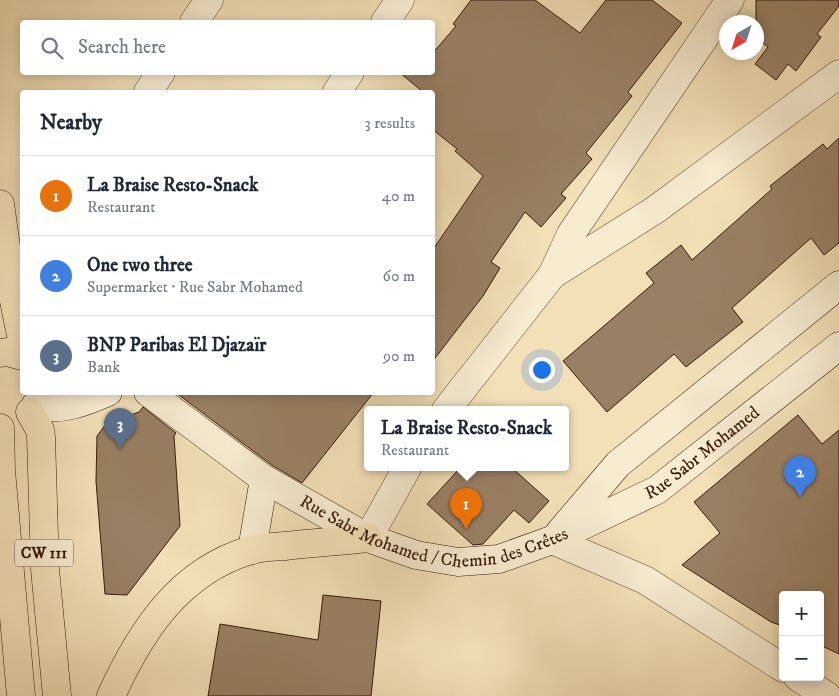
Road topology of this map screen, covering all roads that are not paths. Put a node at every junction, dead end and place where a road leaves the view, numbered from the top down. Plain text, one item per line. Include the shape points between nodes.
1 (209, 0) edge
2 (400, 0) edge
3 (730, 0) edge
4 (195, 20) edge
5 (386, 20) edge
6 (839, 74) edge
7 (159, 75) edge
8 (348, 75) edge
9 (149, 90) edge
10 (338, 90) edge
11 (0, 204) edge
12 (552, 275) junction
13 (839, 285) edge
14 (18, 289) edge
15 (20, 314) edge
16 (839, 346) edge
17 (0, 353) edge
18 (20, 355) edge
19 (100, 395) edge
20 (152, 395) edge
21 (35, 403) edge
22 (449, 406) edge
23 (0, 419) edge
24 (0, 428) edge
25 (405, 471) edge
26 (0, 472) edge
27 (264, 480) junction
28 (368, 538) junction
29 (552, 540) junction
30 (252, 550) junction
31 (779, 665) edge
32 (804, 681) edge
33 (21, 696) edge
34 (57, 696) edge
35 (111, 696) edge
36 (827, 696) edge

1 - 4 street
2 - 5 street
3 - 12 street via 571,234
6 - 12 street via 655,210
7 - 9 street
8 - 10 street
11 - 14 main road
12 - 22 street
13 - 29 street, Rue Sabr Mohamed / Chemin des Crêtes via 618,464
14 - 15 main road
16 - 29 street, Rue Sabr Mohamed via 657,490
17 - 18 main road
19 - 21 street via 67,408 49,409
20 - 27 street, Rue Sabr Mohamed / Chemin des Crêtes
21 - 23 main road via 16,419
21 - 34 main road, CW 111 via 41,437 45,569
24 - 26 main road
25 - 28 street
26 - 33 main road
27 - 28 street, Rue Sabr Mohamed / Chemin des Crêtes
27 - 30 street
28 - 29 street, Rue Sabr Mohamed / Chemin des Crêtes via 416,555 458,562 500,559
28 - 30 main road
29 - 31 street via 645,580
30 - 35 main road via 224,560 174,596 154,619 133,652
32 - 36 street

